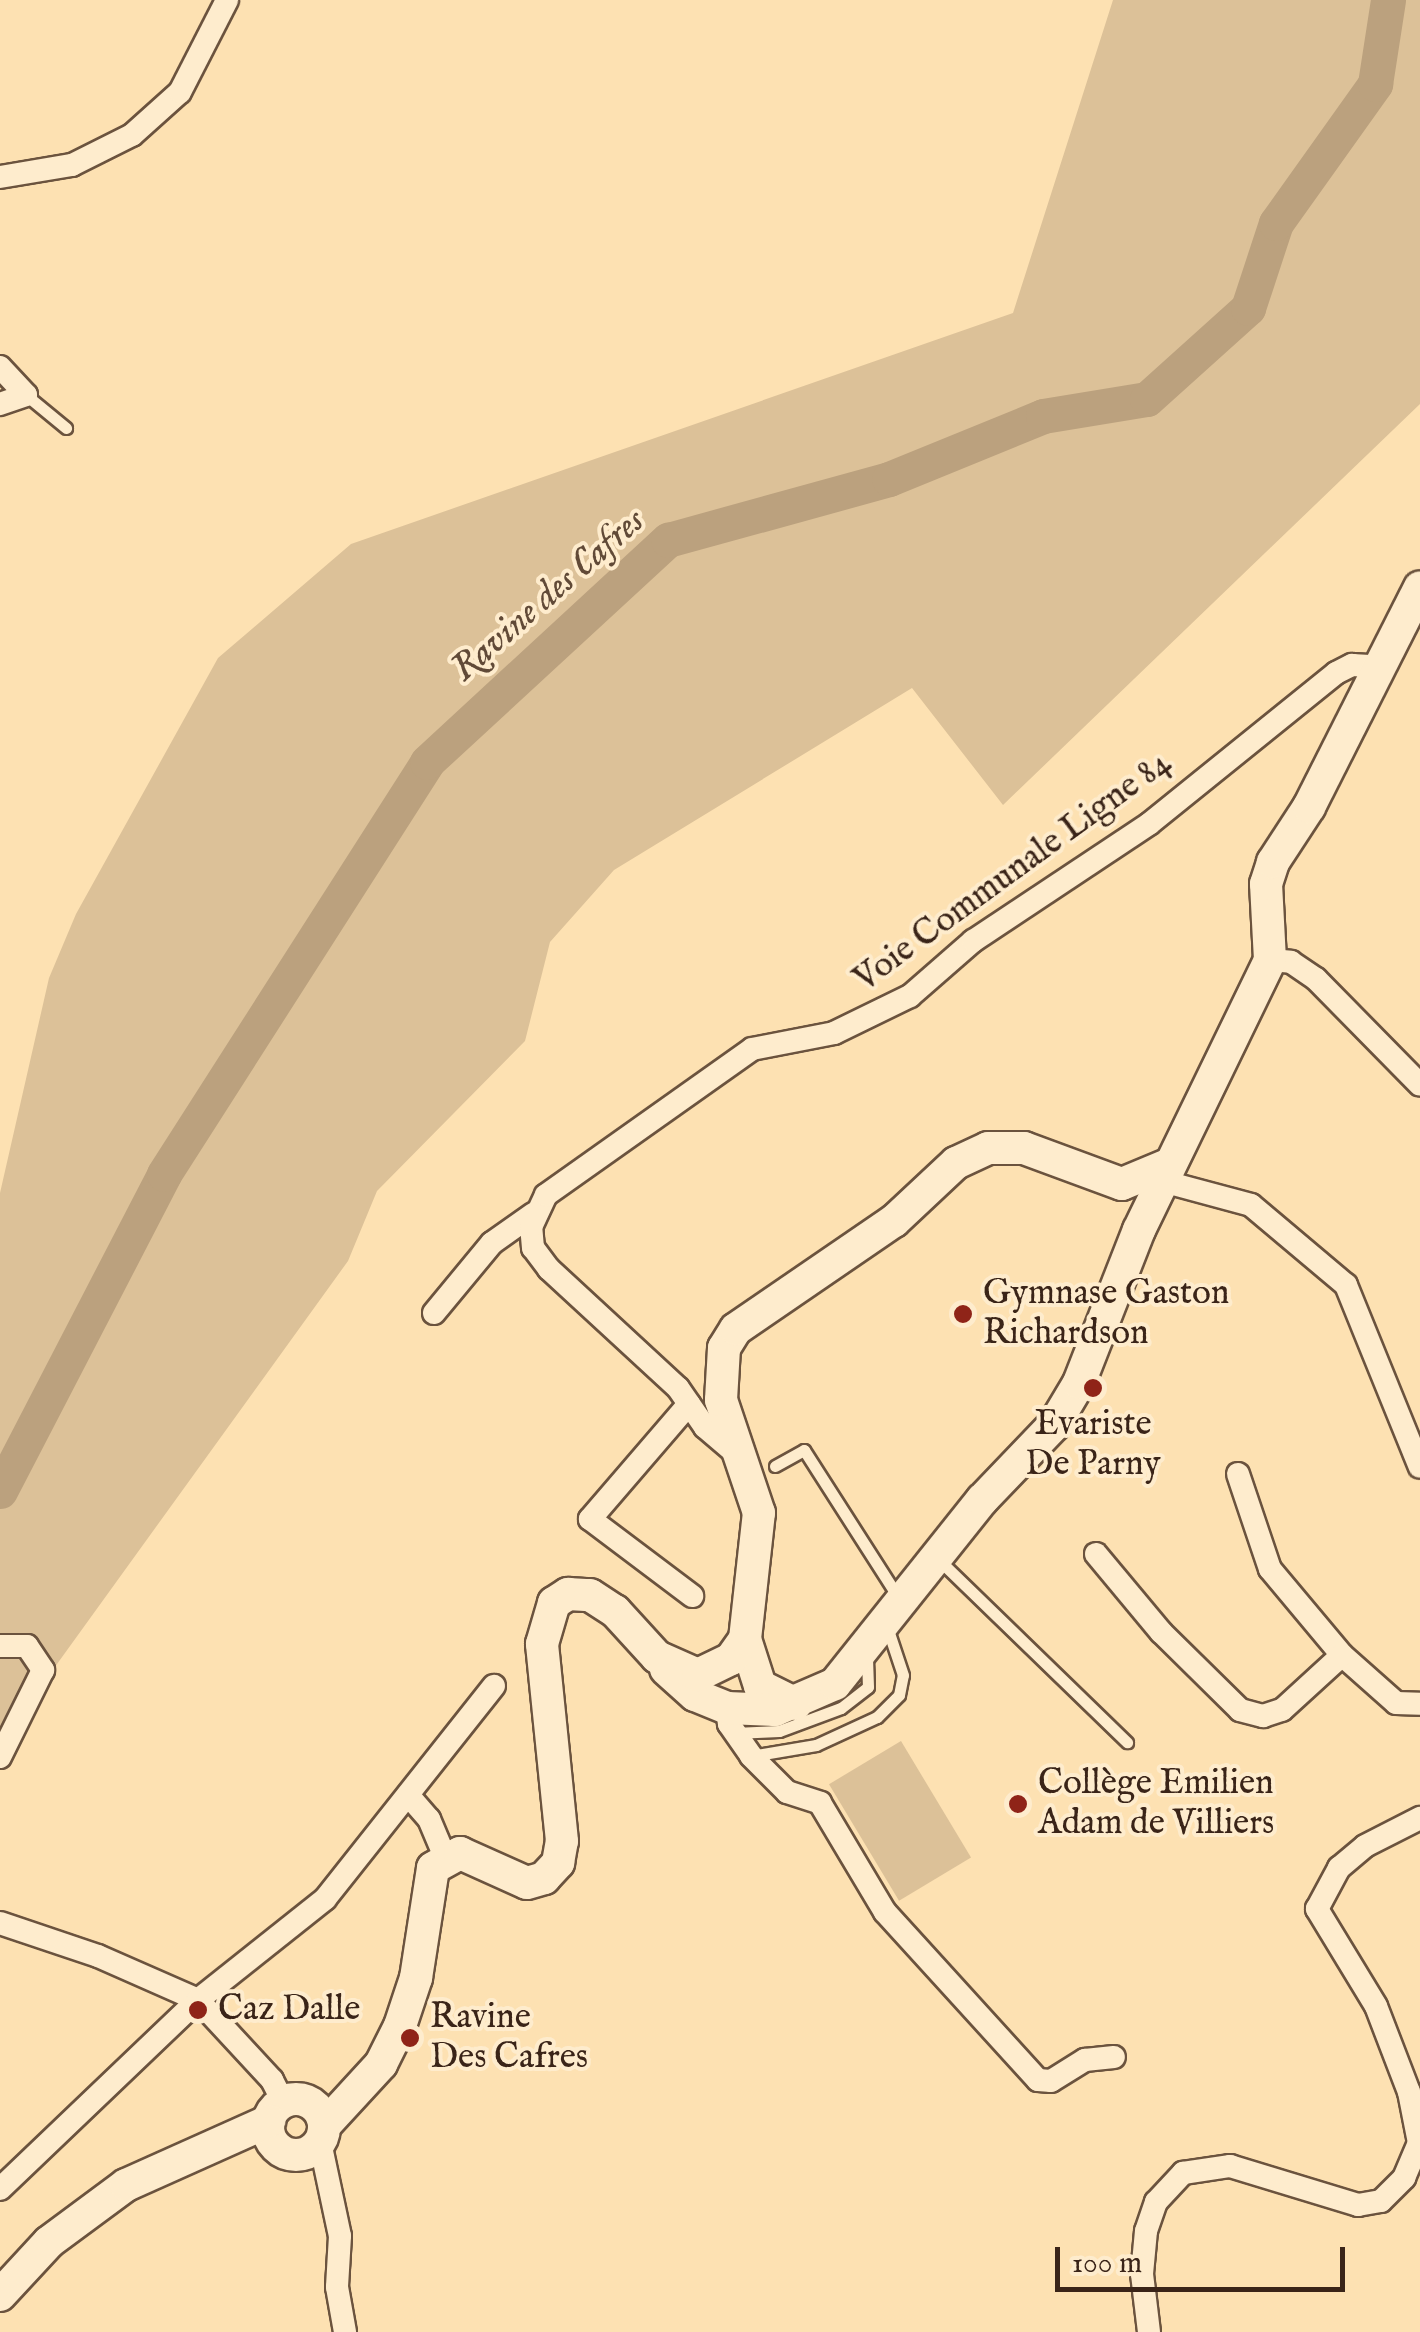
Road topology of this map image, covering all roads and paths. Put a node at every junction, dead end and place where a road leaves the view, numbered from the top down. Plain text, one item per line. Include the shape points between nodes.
1 (227, 0) edge
2 (0, 177) edge
3 (0, 367) edge
4 (26, 395) junction
5 (0, 404) edge
6 (66, 428) dead end
7 (1420, 587) edge
8 (1374, 666) junction
9 (1270, 960) junction
10 (1420, 1085) edge
11 (1166, 1172) junction
12 (1122, 1184) junction
13 (533, 1214) junction
14 (1139, 1230) junction
15 (434, 1313) dead end
16 (689, 1404) junction
17 (760, 1462) junction
18 (1420, 1467) edge
19 (1238, 1474) dead end
20 (1096, 1554) dead end
21 (936, 1557) junction
22 (692, 1596) dead end
23 (884, 1621) junction
24 (0, 1646) edge
25 (738, 1649) junction
26 (1342, 1656) junction
27 (658, 1657) junction
28 (494, 1686) dead end
29 (796, 1704) junction
30 (1420, 1704) edge
31 (730, 1721) junction
32 (1126, 1742) dead end
33 (750, 1756) junction
34 (0, 1758) edge
35 (408, 1795) junction
36 (1420, 1818) edge
37 (445, 1857) junction
38 (0, 1923) edge
39 (198, 2000) junction
40 (1114, 2058) dead end
41 (301, 2133) junction
42 (0, 2189) edge
43 (0, 2294) edge
44 (346, 2332) edge
45 (1149, 2332) edge

1 - 2 street via 180,92 132,135 72,165
3 - 4 street
4 - 5 street
4 - 6 lane
7 - 8 main road
8 - 9 main road via 1308,807 1273,862 1266,884
8 - 13 street, Voie Communale Ligne 84 via 1336,673 1149,824 973,941 910,996 834,1033 752,1049 578,1168
9 - 10 street via 1291,962 1316,979
9 - 11 main road
11 - 12 main road
11 - 14 main road
11 - 18 street via 1251,1204 1346,1285
12 - 14 main road via 1135,1200
12 - 17 main road via 1006,1145 927,1185 894,1221 736,1328 724,1348 722,1400
13 - 15 street, Voie Communale Ligne 84 via 492,1243
13 - 16 street via 533,1248 548,1269
14 - 21 main road via 1079,1382 1054,1425
16 - 17 street via 726,1449
16 - 22 street via 590,1519
17 - 23 lane via 804,1450
17 - 25 main road via 760,1542
19 - 26 street via 1270,1569
20 - 26 street via 1160,1632 1240,1710 1263,1716 1282,1710
21 - 23 main road
21 - 32 lane
23 - 29 main road via 835,1684
23 - 31 lane via 868,1687 841,1708 778,1731
23 - 33 lane via 904,1676 888,1706 850,1734
24 - 34 street via 27,1646 44,1670
25 - 27 main road via 698,1674
25 - 29 main road via 760,1686
25 - 31 main road
26 - 30 street via 1396,1702
27 - 31 main road
27 - 37 main road via 615,1611 590,1595 554,1603 542,1644 562,1840 558,1862 544,1878 527,1883 460,1852
28 - 35 street
29 - 31 main road
31 - 33 street
33 - 40 street via 788,1792 820,1803 886,1912 1038,2080 1051,2081 1085,2060
35 - 37 street via 429,1819
35 - 39 street via 325,1899
36 - 45 street via 1364,1846 1339,1868 1318,1909 1376,2006 1410,2092 1418,2143 1404,2178 1381,2201 1358,2205 1230,2166 1183,2173 1156,2202 1146,2231 1142,2274
37 - 41 main road via 433,1868 416,1978 382,2064
38 - 39 street
39 - 41 street via 272,2080
39 - 42 street
41 - 43 main road via 227,2142 113,2194 49,2242
41 - 44 street via 340,2236 337,2287

